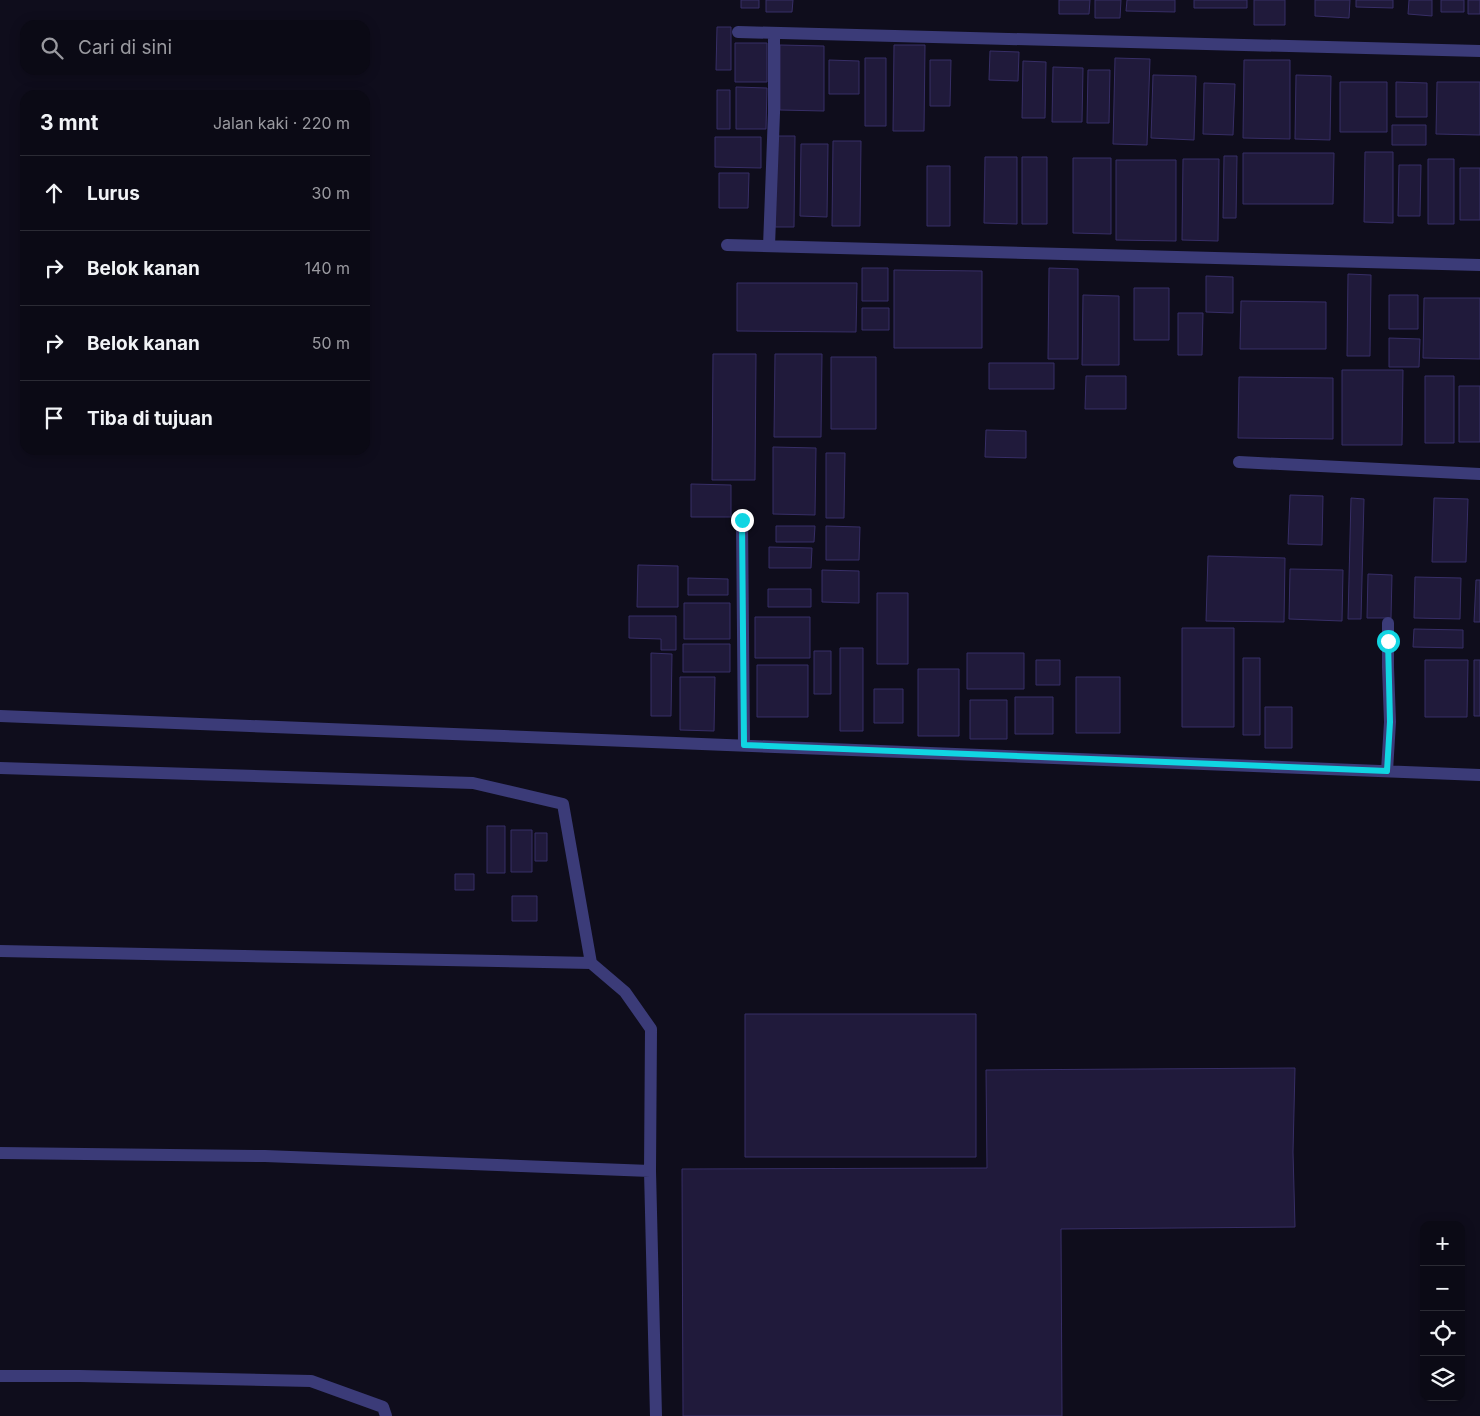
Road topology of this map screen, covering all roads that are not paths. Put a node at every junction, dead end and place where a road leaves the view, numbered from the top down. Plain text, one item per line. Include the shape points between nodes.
1 (738, 32) dead end
2 (774, 33) junction
3 (1480, 50) edge
4 (727, 244) dead end
5 (768, 246) junction
6 (1480, 265) edge
7 (1239, 462) dead end
8 (1480, 474) edge
9 (742, 520) dead end
10 (1388, 623) dead end
11 (0, 716) edge
12 (744, 745) junction
13 (0, 768) edge
14 (1387, 771) junction
15 (1480, 775) edge
16 (0, 951) edge
17 (591, 963) junction
18 (0, 1153) edge
19 (650, 1171) junction
20 (0, 1376) edge
21 (386, 1416) edge
22 (656, 1416) edge

1 - 2 street
2 - 3 street
2 - 5 street
4 - 5 street
5 - 6 street
7 - 8 street
9 - 12 street
10 - 14 street via 1390,722
11 - 12 street
12 - 14 street
13 - 17 street via 473,783 562,804
14 - 15 street
16 - 17 street
17 - 19 street via 625,992 651,1030
18 - 19 street via 265,1156
19 - 22 street
20 - 21 street via 312,1381 383,1407

